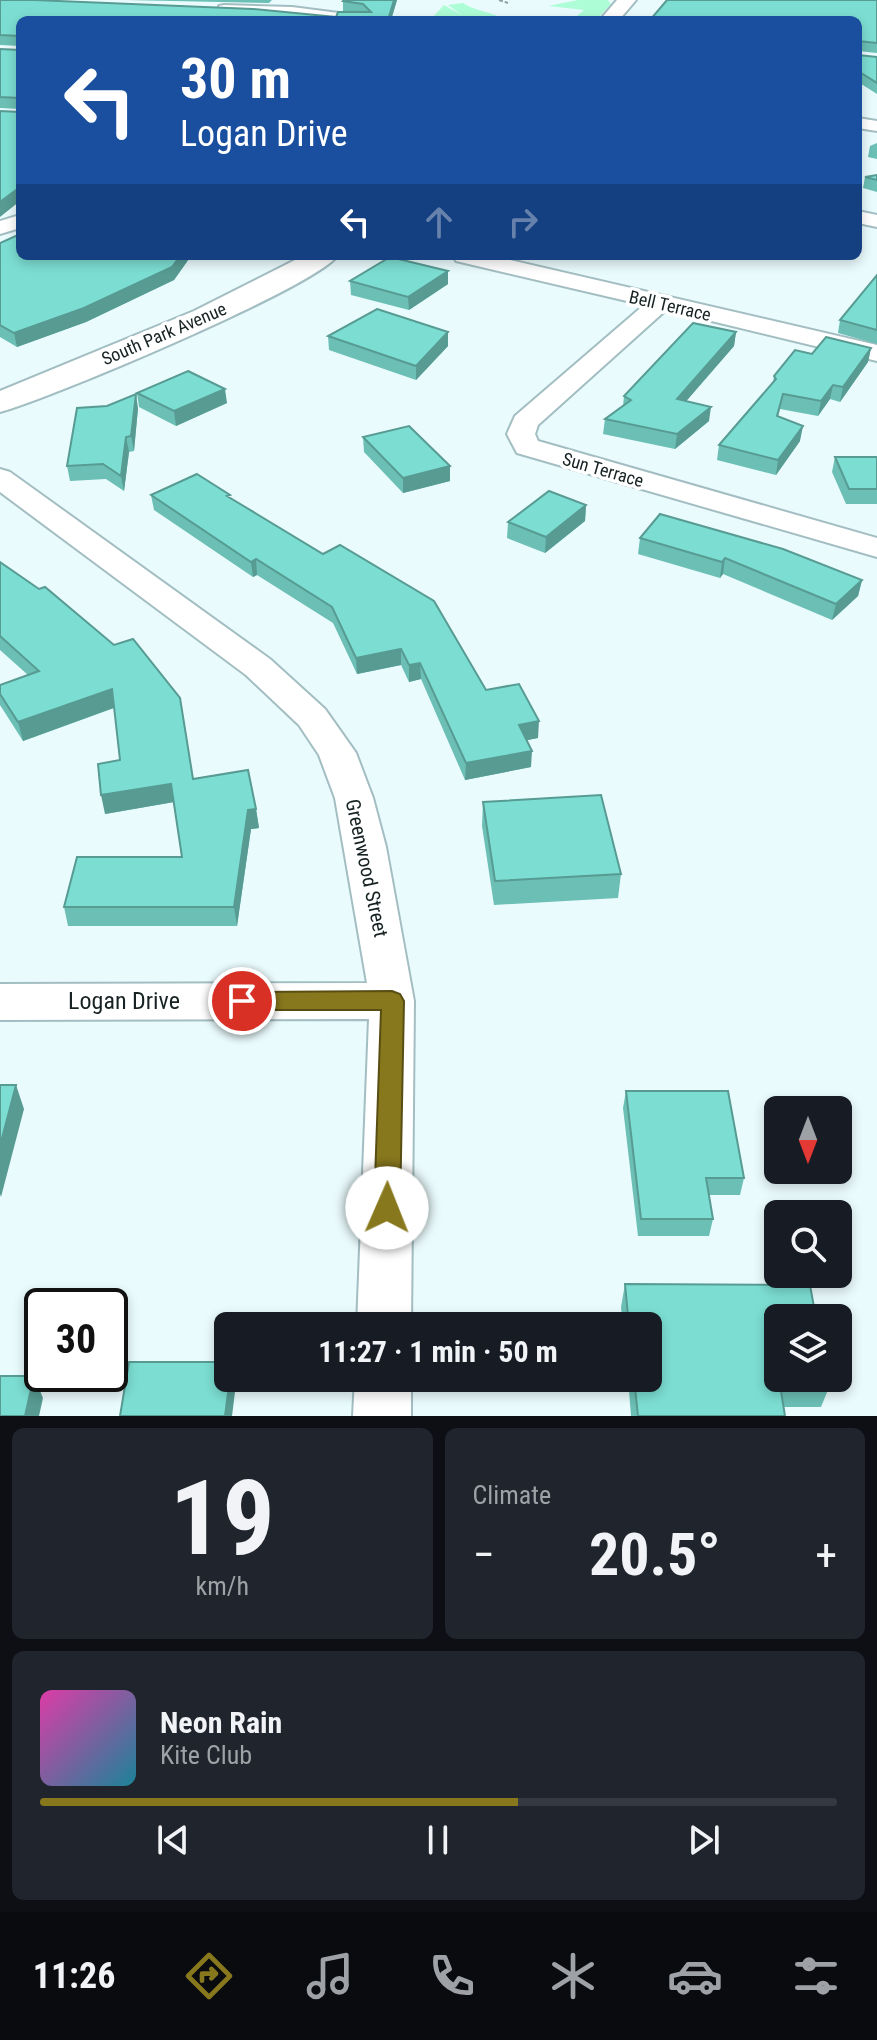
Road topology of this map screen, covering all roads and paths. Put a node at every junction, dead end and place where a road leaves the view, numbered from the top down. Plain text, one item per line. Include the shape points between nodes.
1 (627, 0) edge
2 (500, 1) edge
3 (508, 3) dead end
4 (296, 6) edge
5 (215, 9) edge
6 (343, 16) edge
7 (613, 16) edge
8 (316, 260) edge
9 (480, 260) edge
10 (659, 304) junction
11 (877, 353) edge
12 (0, 402) edge
13 (0, 478) edge
14 (877, 548) edge
15 (392, 1001) junction
16 (0, 1002) edge
17 (384, 1312) edge
18 (383, 1392) edge
19 (382, 1416) edge

1 - 7 street
2 - 3 path
4 - 5 street
4 - 6 street
8 - 12 street, South Park Avenue via 162,338
9 - 10 street, Bell Terrace
10 - 11 street, Bell Terrace
10 - 14 street, Sun Terrace via 525,422 521,434 527,447
13 - 15 street, Greenwood Street via 258,667 312,717 337,753 354,798
15 - 16 street, Logan Drive
15 - 17 street, Greenwood Street
18 - 19 street

